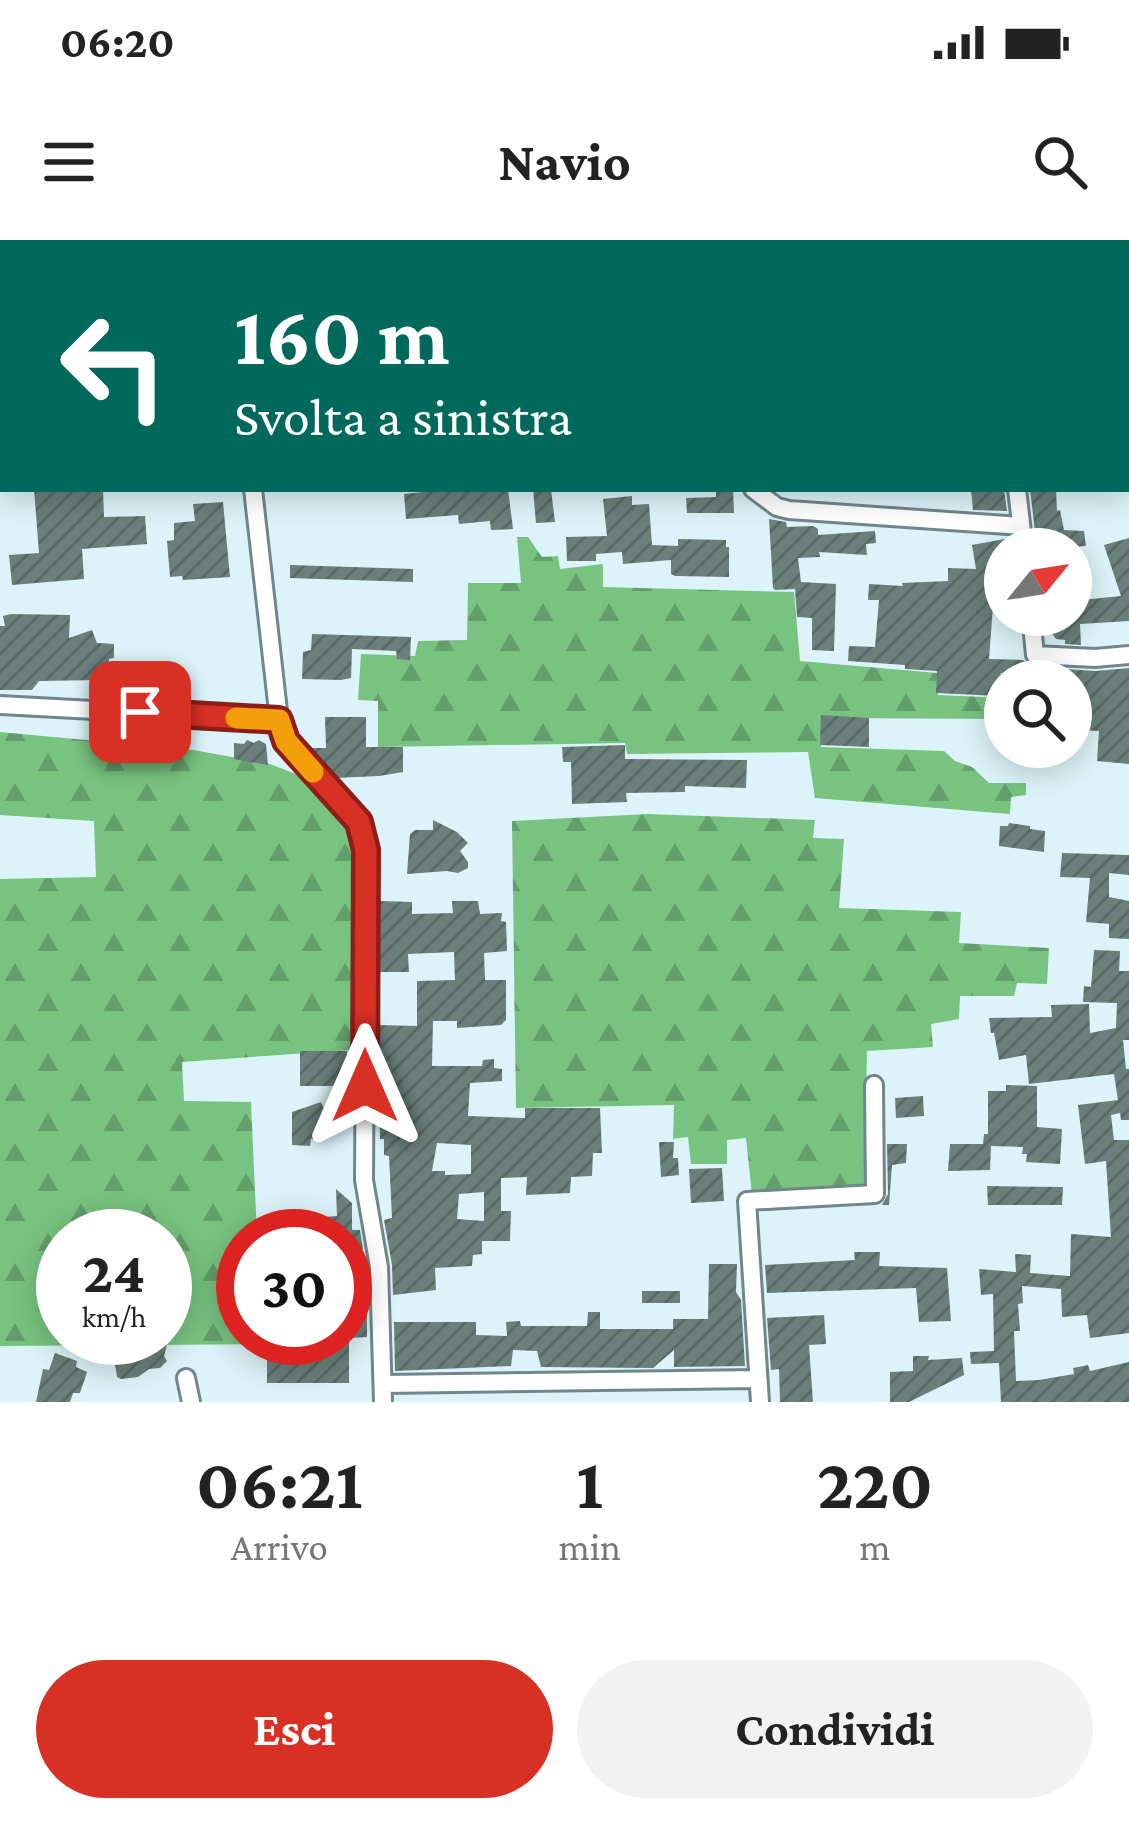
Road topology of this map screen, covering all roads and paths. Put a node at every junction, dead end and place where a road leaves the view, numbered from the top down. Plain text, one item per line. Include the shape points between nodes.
1 (253, 492) edge
2 (756, 492) edge
3 (1017, 492) edge
4 (1021, 526) joint
5 (1033, 636) edge
6 (1129, 656) edge
7 (0, 705) edge
8 (279, 720) junction
9 (874, 1085) dead end
10 (186, 1378) dead end
11 (758, 1379) junction
12 (383, 1393) edge
13 (191, 1402) edge
14 (760, 1402) edge

1 - 8 street
2 - 4 street via 789,510
3 - 4 street
5 - 6 street via 1035,655
7 - 8 street
8 - 12 street via 286,741 359,822 366,850 364,1180 379,1268
9 - 11 street via 874,1194 747,1201
10 - 13 street
11 - 12 street
11 - 14 street

